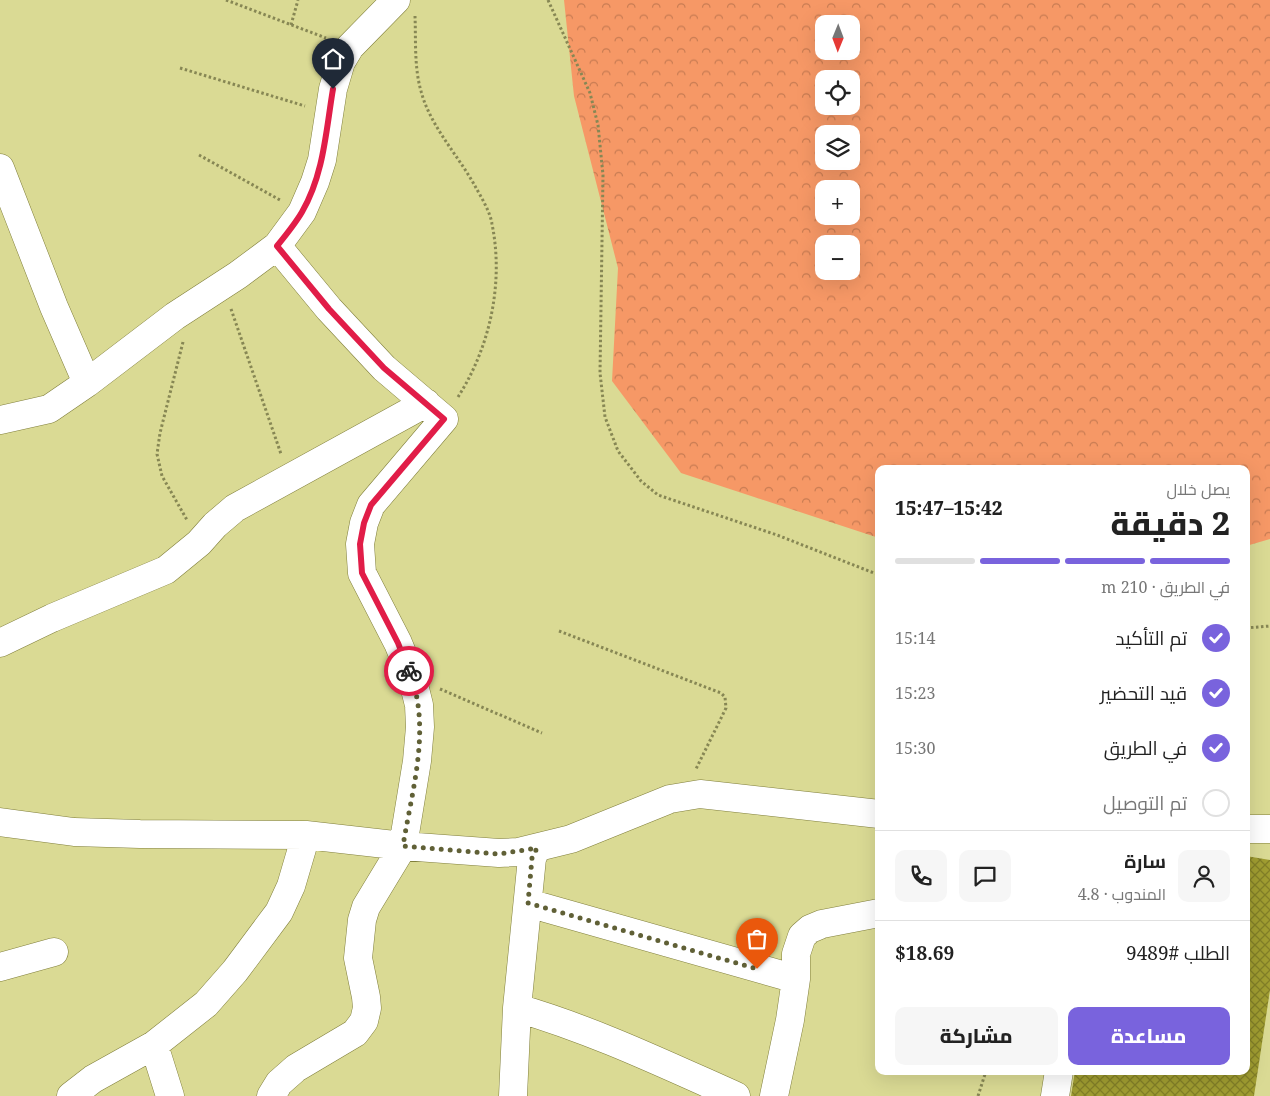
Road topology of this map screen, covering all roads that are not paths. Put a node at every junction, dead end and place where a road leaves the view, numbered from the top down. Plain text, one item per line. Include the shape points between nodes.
1 (405, 5) edge
2 (0, 168) edge
3 (277, 246) junction
4 (87, 383) junction
5 (435, 411) junction
6 (0, 420) edge
7 (0, 643) edge
8 (875, 814) edge
9 (0, 822) edge
10 (1250, 829) edge
11 (1270, 829) edge
12 (306, 834) junction
13 (403, 846) junction
14 (537, 848) junction
15 (528, 903) junction
16 (875, 915) edge
17 (54, 952) dead end
18 (0, 967) edge
19 (796, 980) junction
20 (517, 1008) junction
21 (154, 1045) junction
22 (1058, 1075) edge
23 (71, 1096) edge
24 (170, 1096) edge
25 (271, 1096) edge
26 (513, 1096) edge
27 (736, 1096) edge
28 (774, 1096) edge
29 (1054, 1096) edge

1 - 3 street via 350,47 341,62 316,182 302,212
2 - 4 street
3 - 4 street via 175,316
3 - 5 street via 384,368
4 - 6 street via 49,409
5 - 7 street via 290,478 235,508 214,525 200,543 166,570
5 - 13 street via 371,505 360,544 362,573 398,643 420,706 417,761
8 - 14 street via 720,795 685,795 571,839
9 - 12 street via 74,832
10 - 11 street
12 - 13 street
12 - 21 street via 291,886 279,912 206,1004
13 - 14 street via 499,854
13 - 25 street via 366,907 362,920 358,958 366,997 364,1021 356,1032 296,1068 279,1083
14 - 15 street via 532,858
15 - 19 street
15 - 20 street
16 - 19 street via 810,929 798,944
17 - 18 street
19 - 28 street
20 - 26 street
20 - 27 street via 592,1034
21 - 23 street via 93,1079
21 - 24 street
22 - 29 street

